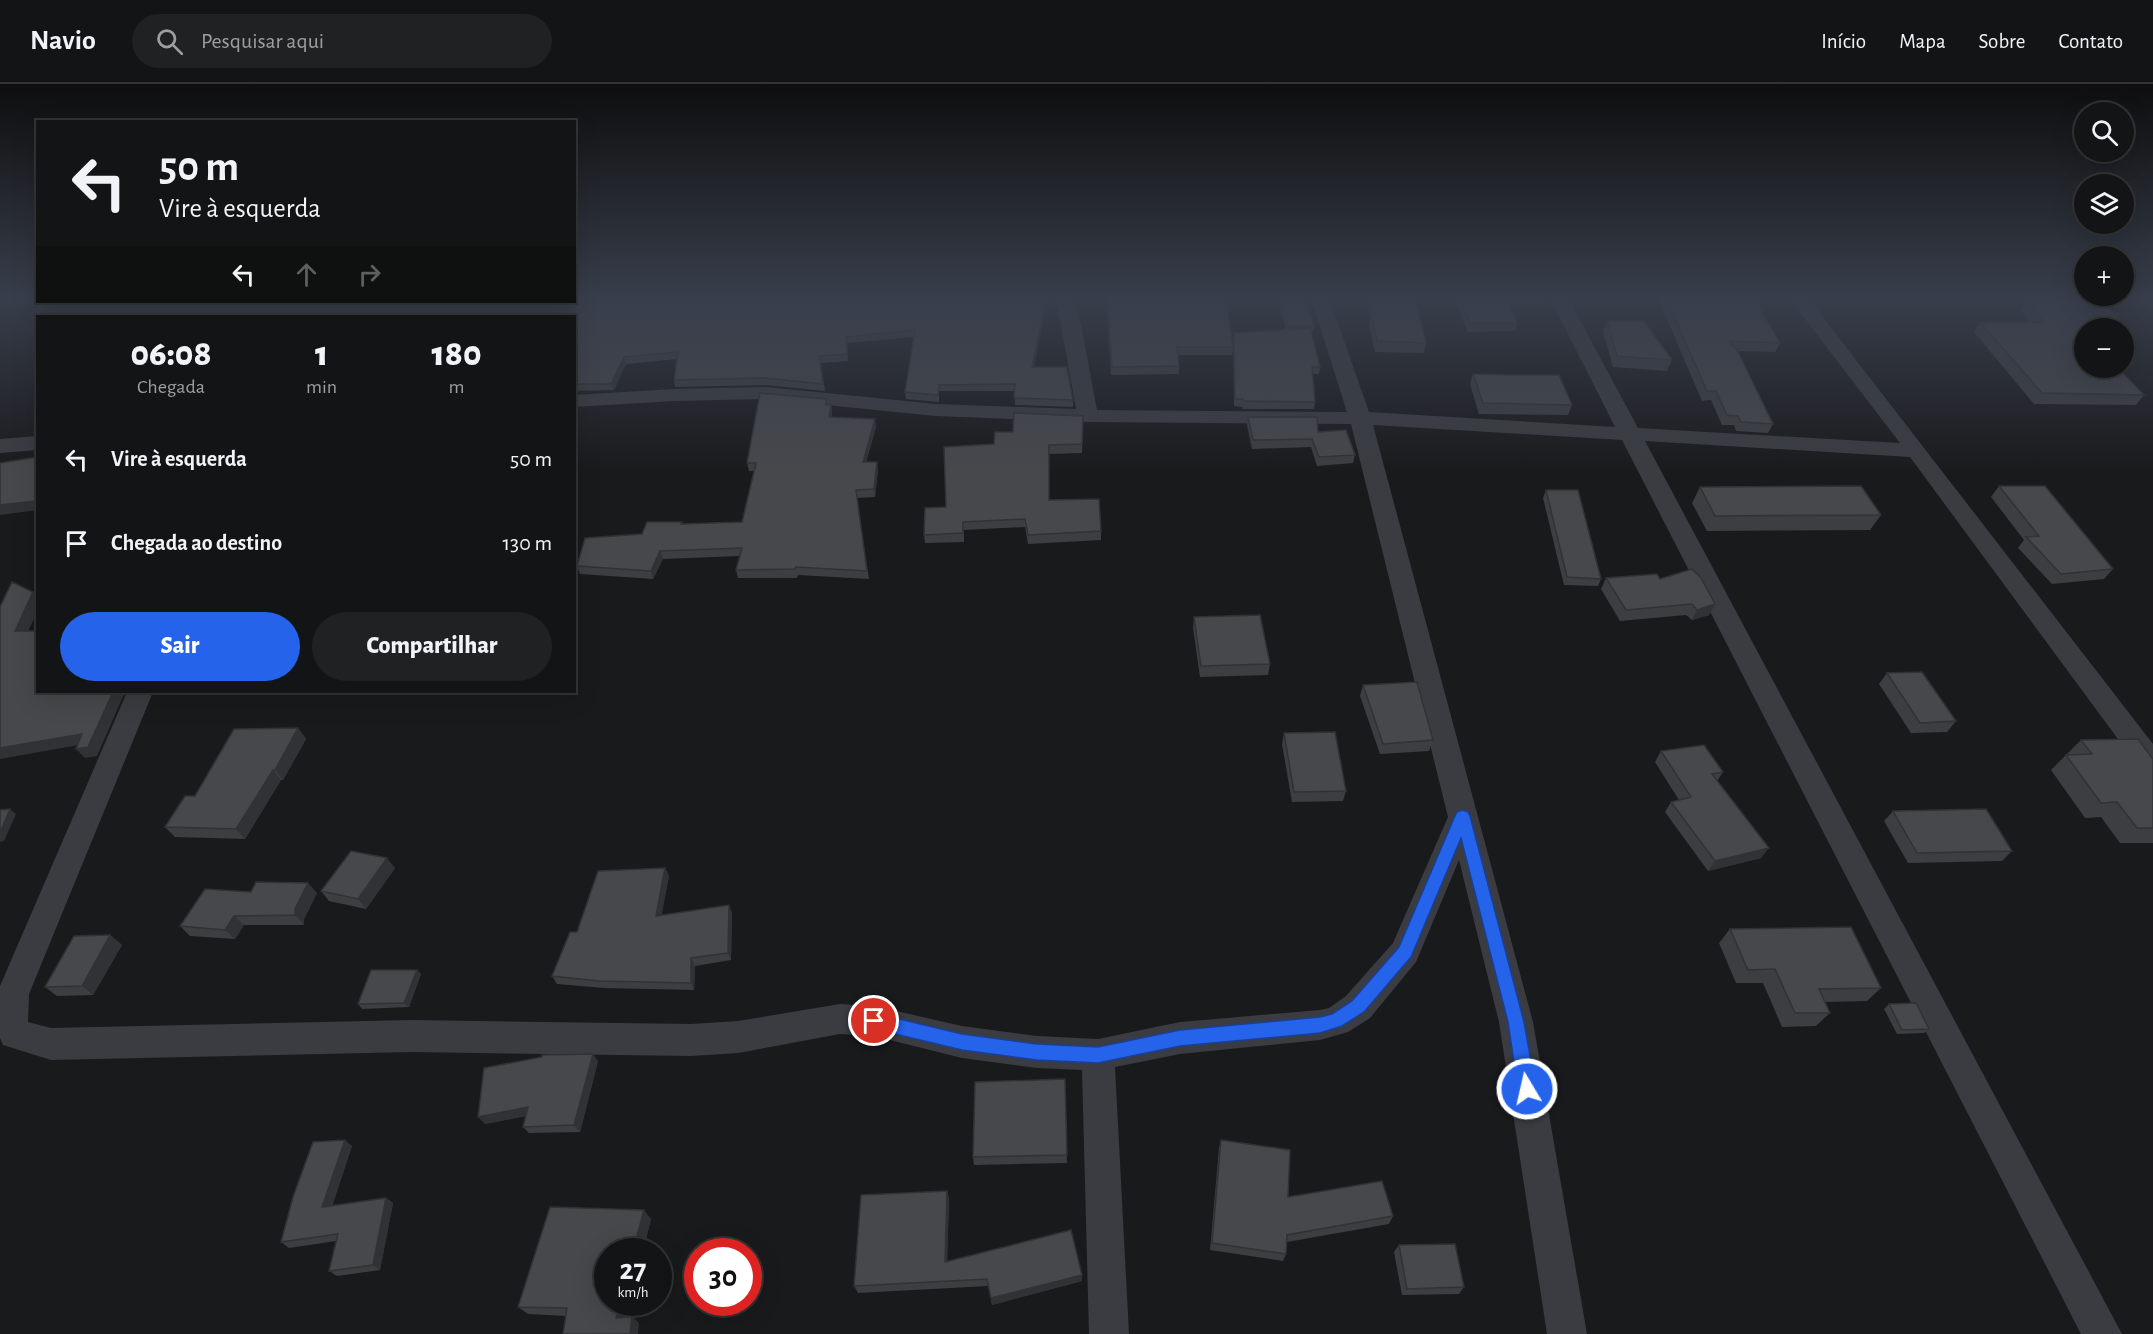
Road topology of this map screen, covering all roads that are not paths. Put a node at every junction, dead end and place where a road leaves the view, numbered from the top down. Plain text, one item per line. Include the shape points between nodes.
1 (1077, 356) edge
2 (1339, 356) edge
3 (1590, 356) edge
4 (1843, 356) edge
5 (576, 401) edge
6 (1088, 416) junction
7 (1359, 418) junction
8 (1630, 433) junction
9 (36, 443) edge
10 (0, 446) edge
11 (1917, 451) junction
12 (140, 693) edge
13 (2153, 765) edge
14 (1463, 816) junction
15 (1098, 1055) junction
16 (1109, 1334) edge
17 (1567, 1334) edge
18 (2102, 1334) edge

1 - 6 street
2 - 7 street
3 - 8 street
4 - 11 street
5 - 6 street via 766,393 936,410
6 - 7 street
7 - 8 street
7 - 14 street
8 - 11 street
8 - 18 street
9 - 10 street
11 - 13 street
12 - 15 street via 13,994 10,1019 15,1034 51,1044 412,1036 691,1040 738,1037 840,1019 874,1021 962,1042
14 - 15 street via 1405,952 1358,1007 1336,1021 1320,1025 1180,1038
14 - 17 street via 1516,1022
15 - 16 street

